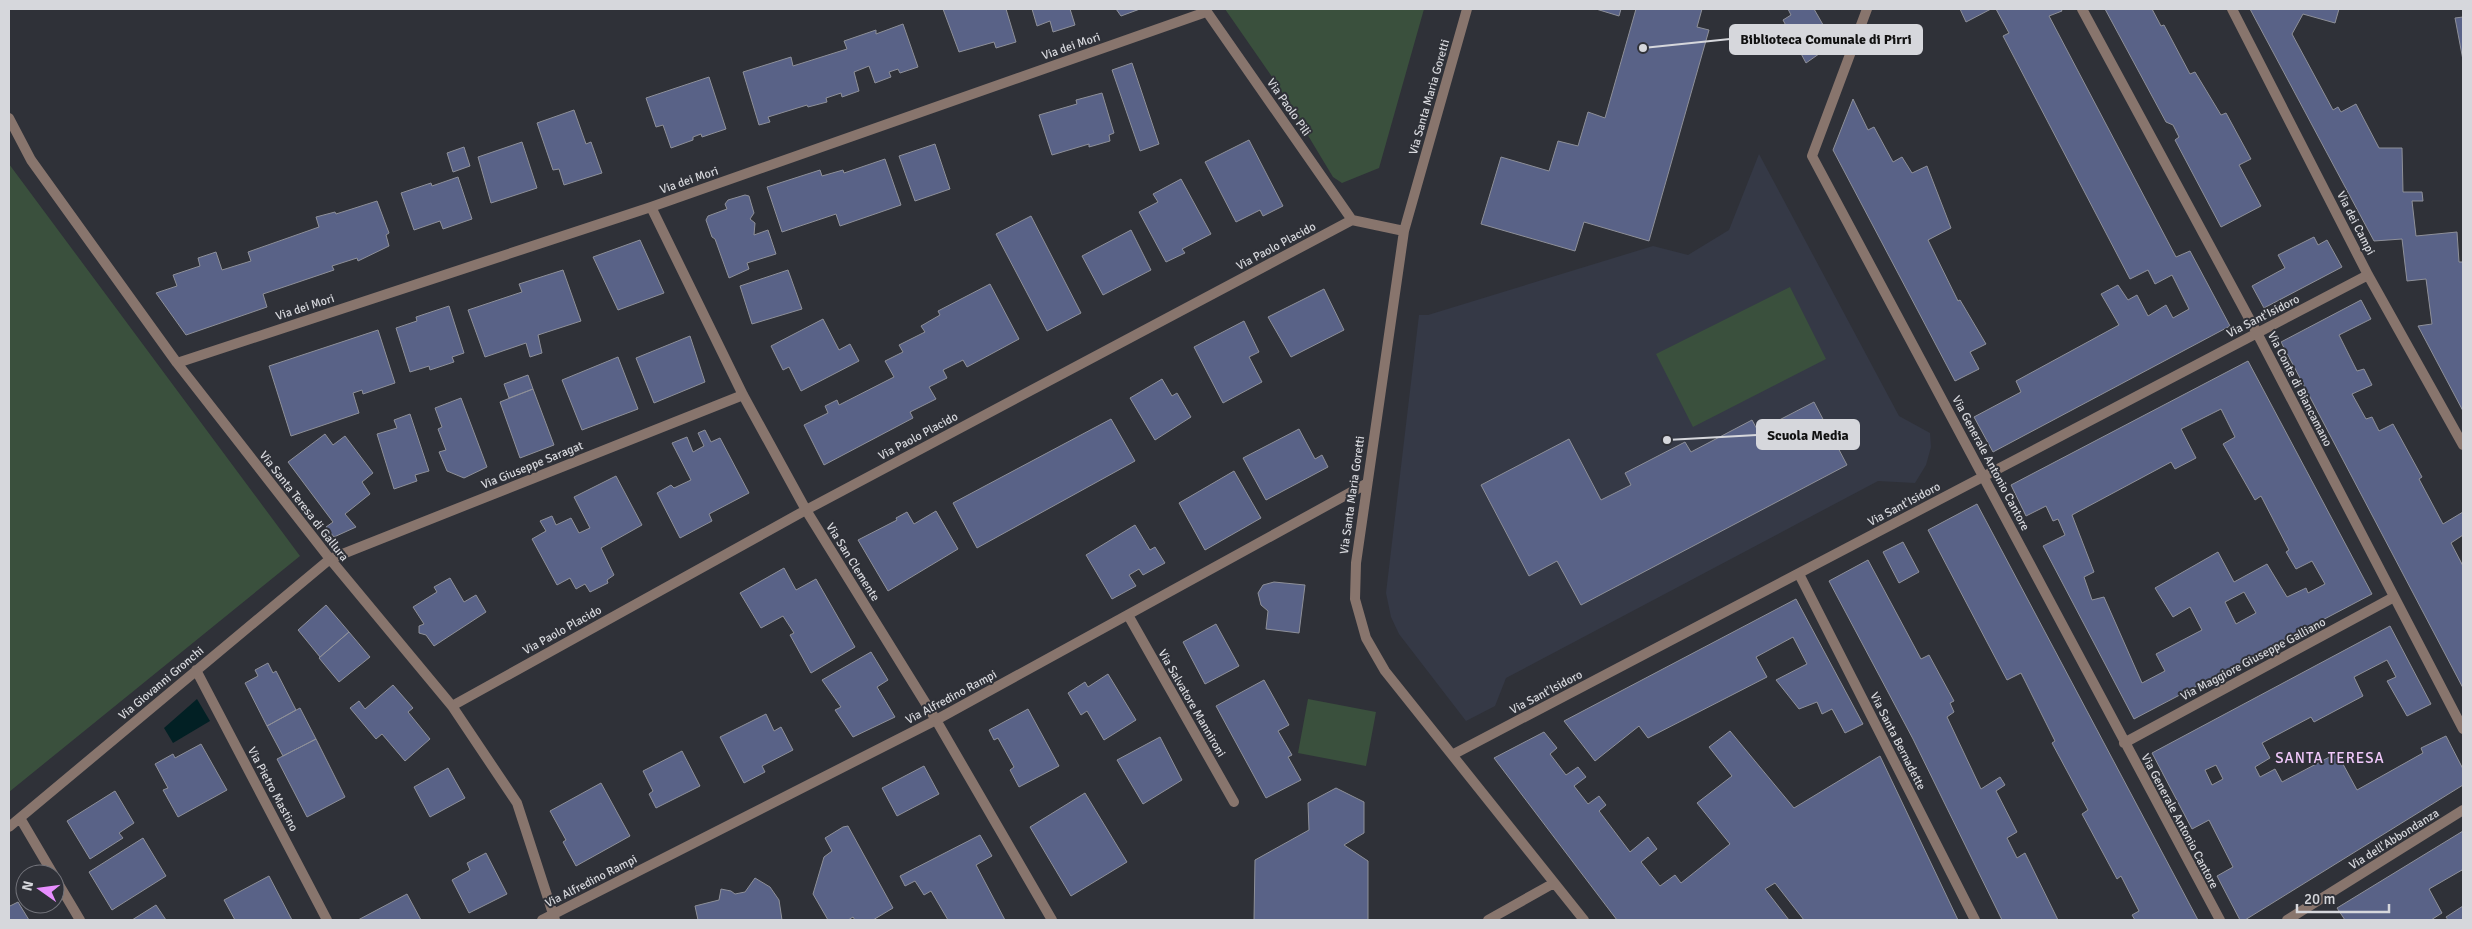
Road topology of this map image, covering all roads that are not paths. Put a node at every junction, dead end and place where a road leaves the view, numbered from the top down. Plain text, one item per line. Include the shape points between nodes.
1 (1467, 9) edge
2 (1867, 9) edge
3 (2082, 9) edge
4 (2232, 9) edge
5 (1205, 10) edge
6 (9, 118) edge
7 (650, 207) junction
8 (1352, 220) junction
9 (1404, 231) junction
10 (2368, 275) junction
11 (2257, 333) junction
12 (177, 363) junction
13 (743, 395) junction
14 (2463, 444) edge
15 (1984, 476) junction
16 (1366, 484) junction
17 (806, 510) junction
18 (330, 559) junction
19 (1799, 574) junction
20 (2394, 597) junction
21 (1128, 615) junction
22 (196, 670) junction
23 (452, 706) junction
24 (936, 720) junction
25 (2463, 729) edge
26 (2124, 743) junction
27 (1452, 755) junction
28 (1234, 802) dead end
29 (2463, 810) edge
30 (20, 818) junction
31 (9, 827) edge
32 (47, 864) edge
33 (1554, 882) junction
34 (65, 895) edge
35 (553, 918) edge
36 (80, 920) edge
37 (327, 920) edge
38 (542, 920) edge
39 (1052, 920) edge
40 (1488, 920) edge
41 (1584, 920) edge
42 (1975, 920) edge
43 (2220, 920) edge
44 (2287, 920) edge

1 - 9 street, Via Santa Maria Goretti
2 - 15 street, Via Generale Antonio Cantore via 1812,156
3 - 11 street, Via Conte di Biancamano
4 - 10 street, Via dei Campi
5 - 7 street, Via dei Mori
5 - 8 street, Via Paolo Pili
6 - 12 street, Via Santa Teresa di Gallura via 31,160
7 - 12 street, Via dei Mori
7 - 13 street, Via San Clemente
8 - 9 street
8 - 17 street, Via Paolo Placido
9 - 16 street, Via Santa Maria Goretti
10 - 11 street, Via Sant'Isidoro
10 - 14 street, Via dei Campi
11 - 15 street, Via Sant'Isidoro
11 - 20 street, Via Conte di Biancamano
12 - 18 street, Via Santa Teresa di Gallura
13 - 17 street, Via San Clemente
13 - 18 street, Via Giuseppe Saragat
15 - 19 street, Via Sant'Isidoro
15 - 26 street, Via Generale Antonio Cantore
16 - 21 street, Via Alfredino Rampi
16 - 27 street, Via Santa Maria Goretti via 1355,599 1366,638 1385,671
17 - 23 street, Via Paolo Placido
17 - 24 street, Via San Clemente
18 - 22 street, Via Giovanni Gronchi
18 - 23 street, Via Santa Teresa di Gallura
19 - 27 street, Via Sant'Isidoro
19 - 42 street, Via Santa Bernadette
20 - 25 street, Via Conte di Biancamano
20 - 26 street, Via Maggiore Giuseppe Galliano
21 - 24 street, Via Alfredino Rampi
21 - 28 street, Via Salvatore Mannironi
22 - 30 street, Via Giovanni Gronchi
22 - 37 street, Via Pietro Mastino
23 - 35 street, Via Santa Teresa di Gallura via 517,803
24 - 35 street, Via Alfredino Rampi
24 - 39 street, Via San Clemente
26 - 43 street, Via Generale Antonio Cantore
27 - 33 street, Via Santa Maria Goretti
29 - 44 street, Via dell'Abbondanza
30 - 31 street, Via Giovanni Gronchi
30 - 32 street
33 - 40 street
33 - 41 street, Via Santa Maria Goretti
34 - 36 street
35 - 38 street, Via Alfredino Rampi

